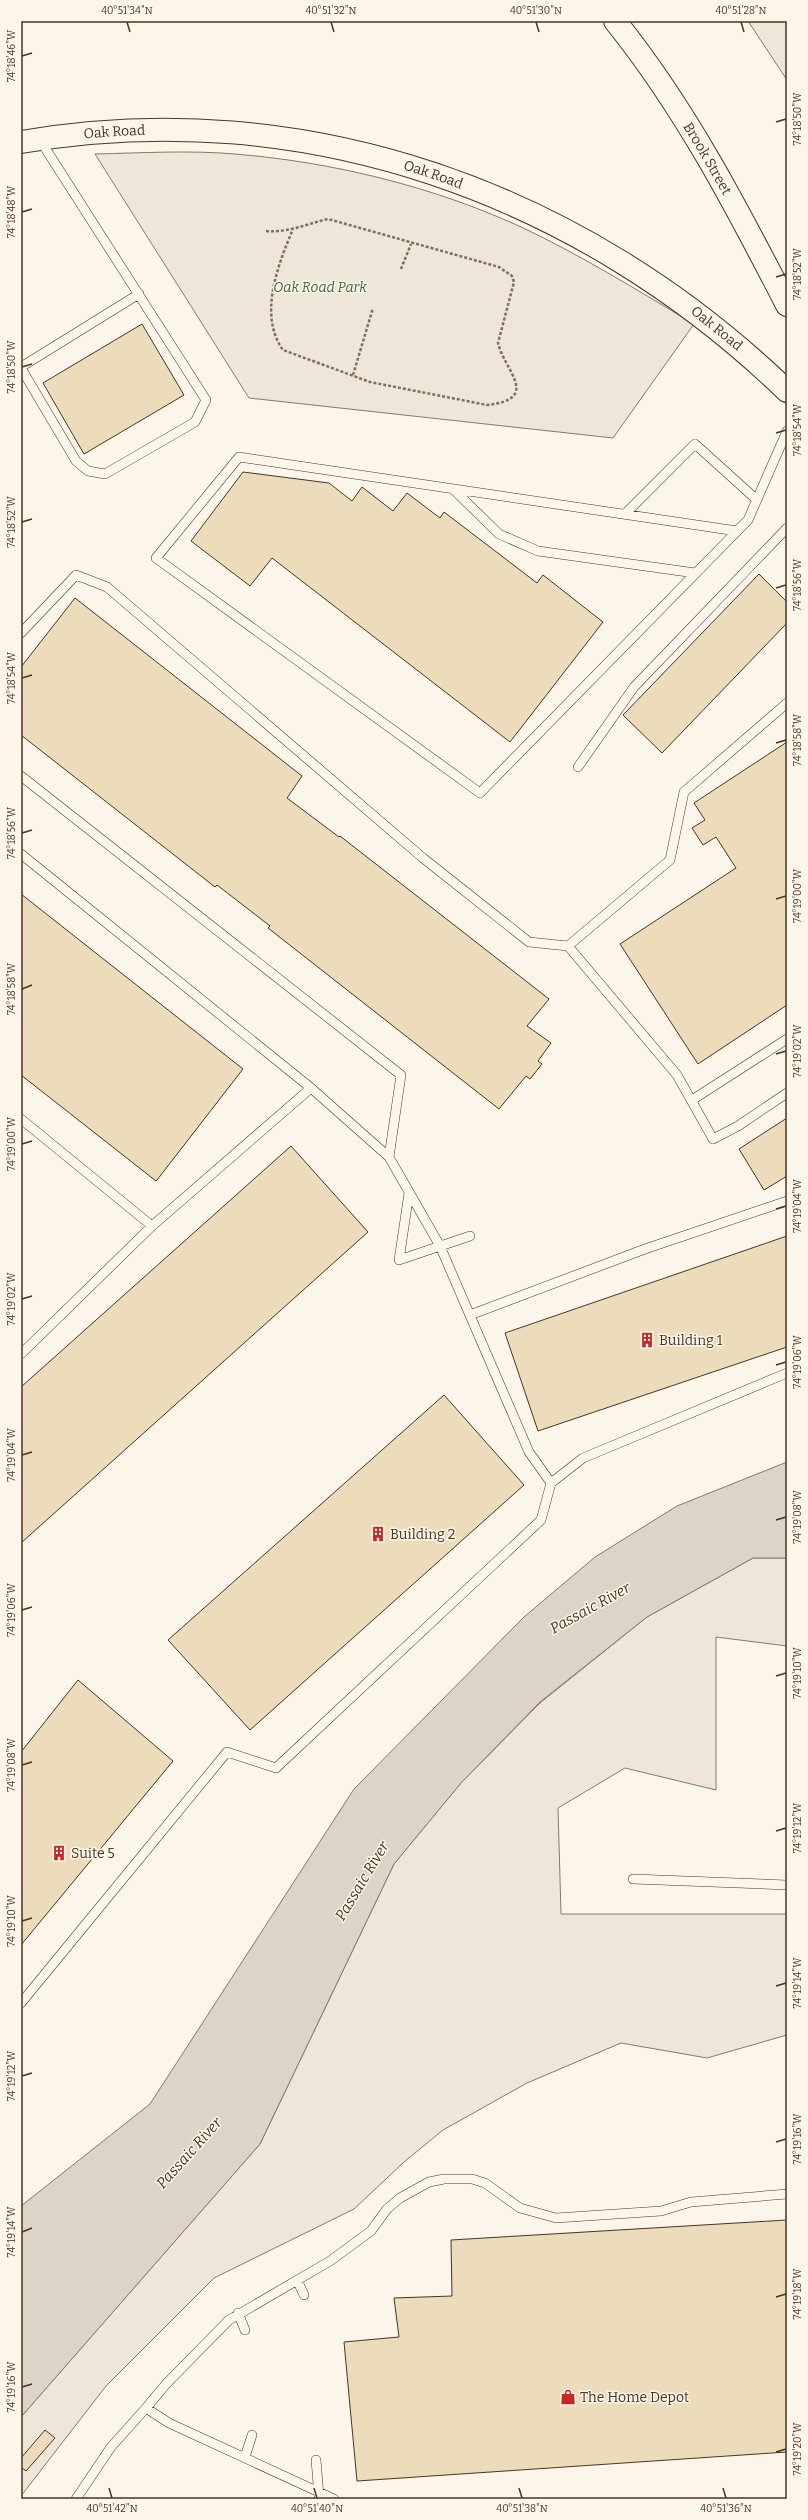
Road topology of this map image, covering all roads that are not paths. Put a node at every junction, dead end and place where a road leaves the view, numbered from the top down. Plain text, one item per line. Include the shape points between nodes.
1 (615, 21) edge
2 (30, 141) edge
3 (139, 294) junction
4 (787, 305) edge
5 (21, 368) edge
6 (787, 391) edge
7 (787, 431) edge
8 (453, 489) junction
9 (757, 500) junction
10 (625, 514) junction
11 (787, 528) edge
12 (737, 531) junction
13 (695, 574) junction
14 (21, 633) edge
15 (787, 703) edge
16 (578, 767) dead end
17 (21, 776) edge
18 (21, 854) edge
19 (568, 946) junction
20 (787, 1039) edge
21 (311, 1088) junction
22 (787, 1093) edge
23 (692, 1100) junction
24 (21, 1119) edge
25 (389, 1157) junction
26 (409, 1193) junction
27 (787, 1201) edge
28 (152, 1226) junction
29 (470, 1236) dead end
30 (440, 1246) junction
31 (470, 1315) junction
32 (21, 1354) edge
33 (787, 1372) edge
34 (551, 1483) junction
35 (633, 1879) dead end
36 (787, 1885) edge
37 (21, 2003) edge
38 (787, 2194) edge
39 (297, 2280) junction
40 (304, 2295) dead end
41 (238, 2313) junction
42 (245, 2330) dead end
43 (146, 2408) junction
44 (252, 2435) dead end
45 (245, 2457) junction
46 (316, 2460) dead end
47 (319, 2496) edge
48 (76, 2499) edge
49 (334, 2499) edge

1 - 4 street, Brook Street via 660,80 699,140
2 - 3 lane
2 - 6 street, Oak Road via 90,134 179,130 246,134 305,141 417,168 525,209 607,252 657,283 705,318 750,355
3 - 5 lane
3 - 5 lane via 206,400 195,422 105,474 88,471 76,461
7 - 9 lane
8 - 10 lane
8 - 13 lane via 499,534 538,551
8 - 13 lane via 239,457 156,558 480,793
9 - 10 lane via 695,444
9 - 12 lane via 748,520
10 - 12 lane
11 - 16 lane via 634,687
12 - 13 lane
14 - 19 lane via 76,575 107,587 423,858 529,942
15 - 19 lane via 684,792 670,860
17 - 25 lane via 401,1075
18 - 21 lane
19 - 23 lane via 677,1075
20 - 23 lane
21 - 25 lane
21 - 28 lane
22 - 23 lane via 714,1139
24 - 28 lane
25 - 26 lane
26 - 30 lane
26 - 30 lane via 399,1260
27 - 31 lane via 645,1249
28 - 32 lane
29 - 30 lane
30 - 31 lane
31 - 34 lane via 529,1452
33 - 34 lane via 583,1458
34 - 37 lane via 541,1520 276,1768 227,1752
35 - 36 lane
38 - 39 lane via 691,2202 661,2211 556,2218 520,2208 485,2183 472,2179 444,2179 429,2182 400,2198 387,2208 371,2231 330,2261
39 - 40 lane
39 - 41 lane
41 - 42 lane
41 - 43 lane via 167,2383
43 - 45 lane via 169,2423
43 - 48 lane via 111,2447
44 - 45 lane
45 - 47 lane
46 - 47 lane
47 - 49 lane

